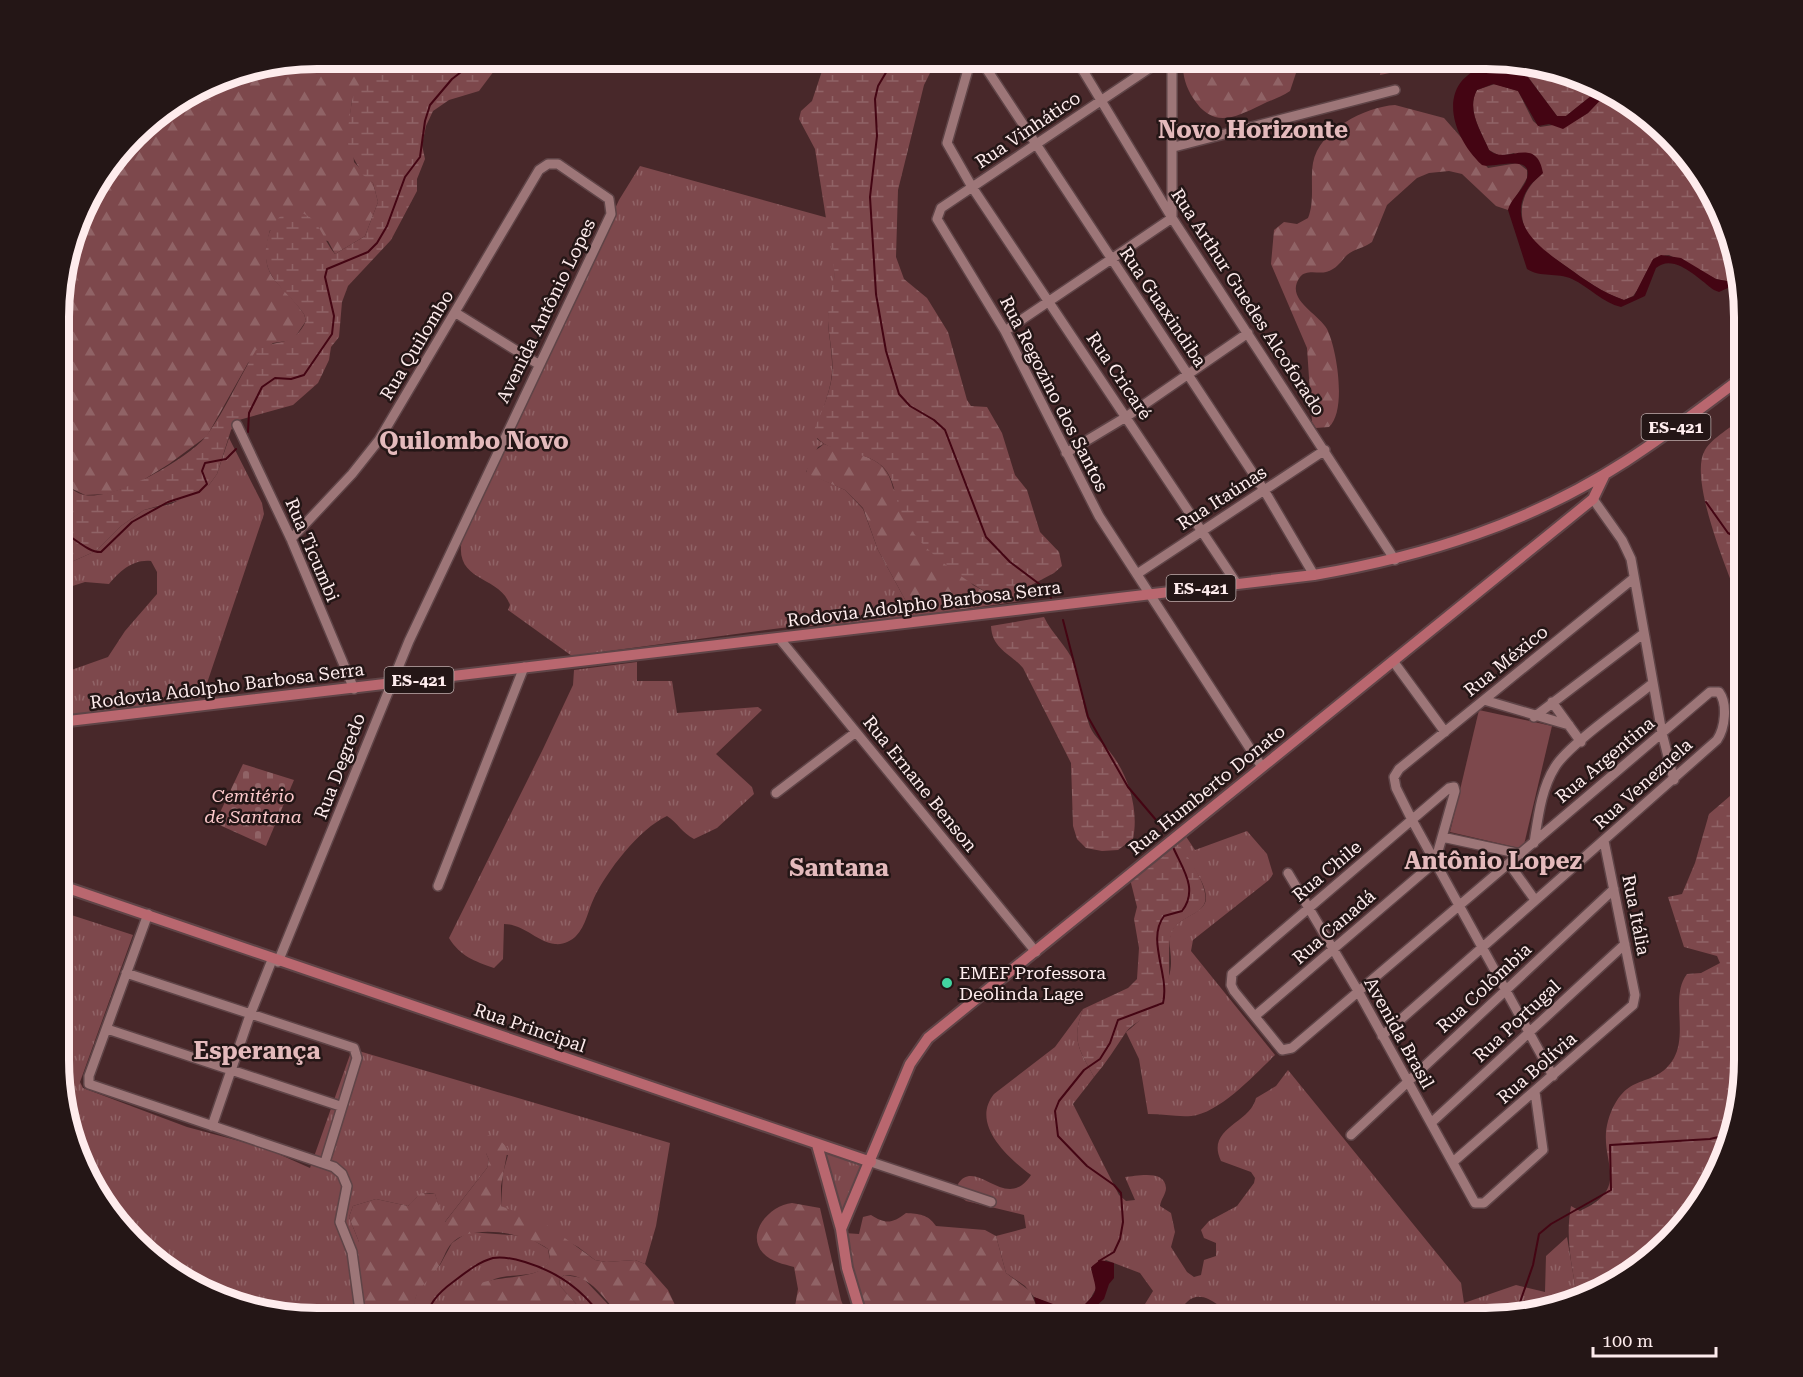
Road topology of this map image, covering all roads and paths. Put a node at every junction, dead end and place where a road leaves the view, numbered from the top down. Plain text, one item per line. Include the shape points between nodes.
1 (968, 69) edge
2 (987, 69) edge
3 (1082, 69) edge
4 (1148, 69) edge
5 (1172, 69) edge
6 (1395, 90) dead end
7 (1101, 100) junction
8 (1037, 144) junction
9 (1174, 147) junction
10 (972, 187) junction
11 (941, 208) joint
12 (611, 214) joint
13 (1172, 218) junction
14 (1111, 259) junction
15 (1049, 302) junction
16 (456, 313) junction
17 (1005, 331) junction
18 (1248, 333) junction
19 (538, 364) junction
20 (1188, 374) junction
21 (1734, 383) edge
22 (1126, 417) junction
23 (237, 425) dead end
24 (1325, 450) junction
25 (1066, 453) junction
26 (1605, 474) junction
27 (1264, 490) junction
28 (1593, 498) junction
29 (1202, 531) junction
30 (291, 539) junction
31 (1395, 560) junction
32 (1137, 574) junction
33 (1314, 575) junction
34 (1634, 578) junction
35 (1237, 584) junction
36 (1151, 593) junction
37 (1643, 634) junction
38 (779, 638) junction
39 (1393, 661) junction
40 (524, 667) junction
41 (390, 683) junction
42 (1653, 683) junction
43 (354, 689) junction
44 (1710, 692) joint
45 (1484, 700) junction
46 (1552, 702) junction
47 (1534, 717) junction
48 (69, 721) edge
49 (1569, 725) junction
50 (856, 732) junction
51 (1445, 732) junction
52 (1662, 733) junction
53 (1581, 742) junction
54 (1262, 767) junction
55 (1674, 780) junction
56 (776, 793) dead end
57 (1412, 820) junction
58 (1443, 837) junction
59 (1604, 841) junction
60 (1533, 843) junction
61 (1521, 854) junction
62 (1435, 862) junction
63 (1510, 865) junction
64 (1288, 873) dead end
65 (438, 886) dead end
66 (69, 888) edge
67 (1614, 889) junction
68 (1535, 900) junction
69 (1458, 906) junction
70 (1309, 909) junction
71 (147, 914) junction
72 (1625, 944) junction
73 (1481, 949) junction
74 (1333, 950) junction
75 (1036, 952) junction
76 (275, 961) junction
77 (126, 973) junction
78 (1506, 990) junction
79 (1358, 991) junction
80 (1635, 995) joint
81 (250, 1015) junction
82 (1255, 1016) junction
83 (107, 1029) junction
84 (1528, 1032) junction
85 (1382, 1036) junction
86 (231, 1070) junction
87 (1553, 1076) junction
88 (1407, 1083) junction
89 (1535, 1092) junction
90 (340, 1106) junction
91 (1431, 1123) junction
92 (212, 1126) junction
93 (1351, 1135) dead end
94 (817, 1145) junction
95 (324, 1162) junction
96 (871, 1162) junction
97 (1453, 1162) junction
98 (991, 1202) dead end
99 (841, 1229) junction
100 (360, 1308) edge
101 (859, 1308) edge

1 - 10 street, Rua Cricaré via 947,143
2 - 8 street, Rua Guaxindiba
3 - 7 street, Rua Arthur Guedes Alcoforado
4 - 7 street, Rua Vinhático
5 - 9 street
6 - 9 street
7 - 8 street, Rua Vinhático
7 - 13 street, Rua Arthur Guedes Alcoforado
8 - 10 street, Rua Vinhático
8 - 14 street, Rua Guaxindiba
9 - 13 street
10 - 11 street, Rua Vinhático
10 - 15 street, Rua Cricaré
11 - 17 street, Rua Regozino dos Santos via 938,224
12 - 16 street, Rua Quilombo via 609,199 558,164 548,164 539,170
12 - 19 street, Avenida Antônio Lopes
13 - 14 street
13 - 18 street, Rua Arthur Guedes Alcoforado
14 - 15 street
14 - 20 street, Rua Guaxindiba
15 - 17 street
15 - 22 street, Rua Cricaré
16 - 19 street
16 - 30 street, Rua Quilombo via 379,440
17 - 25 street, Rua Regozino dos Santos
18 - 20 street
18 - 24 street, Rua Arthur Guedes Alcoforado
19 - 41 street, Avenida Antônio Lopes
20 - 22 street
20 - 27 street, Rua Guaxindiba
21 - 26 main road, Rodovia Adolpho Barbosa Serra / ES-421
22 - 25 street
22 - 29 street, Rua Cricaré
23 - 30 street, Rua Ticumbi
24 - 27 street, Rua Itaúnas
24 - 31 street, Rua Arthur Guedes Alcoforado
25 - 32 street, Rua Regozino dos Santos via 1099,516
26 - 28 main road, Rua Humberto Donato
26 - 31 main road, Rodovia Adolpho Barbosa Serra / ES-421 via 1515,520
27 - 29 street, Rua Itaúnas
27 - 33 street, Rua Guaxindiba
28 - 34 street via 1628,551
28 - 39 main road, Rua Humberto Donato
29 - 32 street, Rua Itaúnas
29 - 35 street, Rua Cricaré
30 - 43 street, Rua Ticumbi
31 - 33 main road, Rodovia Adolpho Barbosa Serra / ES-421
32 - 36 street, Rua Regozino dos Santos
33 - 35 main road, Rodovia Adolpho Barbosa Serra / ES-421
34 - 37 street
34 - 45 street, Rua México
35 - 36 main road, Rodovia Adolpho Barbosa Serra / ES-421
36 - 38 main road, Rodovia Adolpho Barbosa Serra / ES-421
36 - 54 street, Rua Regozino dos Santos
37 - 42 street
37 - 46 street
38 - 40 main road, Rodovia Adolpho Barbosa Serra / ES-421
38 - 50 street, Rua Ernane Benson
39 - 51 street
39 - 54 main road, Rua Humberto Donato
40 - 41 main road, Rodovia Adolpho Barbosa Serra / ES-421
40 - 65 street
41 - 43 main road, Rodovia Adolpho Barbosa Serra / ES-421
41 - 76 street, Rua Degredo
42 - 52 street
42 - 53 street
43 - 48 main road, Rodovia Adolpho Barbosa Serra / ES-421
44 - 52 street, Rua Argentina
44 - 55 street, Rua Venezuela via 1717,690 1723,698 1720,735
45 - 47 street
45 - 51 street, Rua México
46 - 47 street
46 - 49 street
47 - 49 street
49 - 53 street
50 - 56 street
50 - 75 street, Rua Ernane Benson
51 - 57 street, Rua México via 1399,769 1394,782
52 - 55 street
52 - 60 street, Rua Argentina
53 - 60 street via 1553,770
54 - 75 main road, Rua Humberto Donato
55 - 59 street, Rua Venezuela
57 - 58 street, Rua Chile via 1454,787
57 - 62 street
57 - 70 street, Rua Chile
58 - 61 street
58 - 62 street
59 - 67 street, Rua Itália
59 - 68 street, Rua Venezuela
60 - 61 street, Rua Argentina
61 - 63 street, Rua Argentina
62 - 69 street
62 - 74 street, Rua Canadá
63 - 68 street
63 - 69 street, Rua Argentina
64 - 70 street, Avenida Brasil
66 - 71 main road, Rua Principal
67 - 72 street, Rua Itália
67 - 78 street, Rua Colômbia
68 - 73 street, Rua Venezuela
69 - 73 street
69 - 79 street, Rua Argentina
70 - 74 street, Avenida Brasil
70 - 82 street, Rua Chile via 1237,968 1230,980
71 - 76 main road, Rua Principal
71 - 77 street
72 - 80 street, Rua Itália
72 - 84 street, Rua Portugal
73 - 78 street
73 - 85 street, Rua Venezuela
74 - 79 street, Avenida Brasil
74 - 82 street, Rua Canadá
75 - 96 main road, Rua Humberto Donato via 935,1031 920,1048
76 - 81 street, Rua Degredo
76 - 94 main road, Rua Principal
77 - 81 street
77 - 83 street
78 - 84 street
78 - 88 street, Rua Colômbia
79 - 82 street, Rua Argentina via 1292,1048 1282,1050
79 - 85 street, Avenida Brasil
80 - 87 street, Rua Bolívia via 1631,1008
81 - 86 street, Rua Degredo
81 - 90 street via 354,1047 358,1056
83 - 86 street
83 - 92 street via 89,1076 91,1085
84 - 87 street
84 - 91 street, Rua Portugal
85 - 88 street, Avenida Brasil
86 - 90 street
86 - 92 street, Rua Degredo
87 - 89 street, Rua Bolívia
88 - 91 street, Avenida Brasil
88 - 93 street, Rua Colômbia
89 - 97 street, Rua Bolívia
89 - 97 street, Avenida Brasil via 1543,1150 1484,1203 1473,1202
90 - 95 street
91 - 97 street, Avenida Brasil
92 - 95 street
94 - 96 main road, Rua Principal
94 - 99 main road
95 - 100 street via 342,1174 347,1186 340,1222 352,1252
96 - 98 street, Rua Principal
96 - 99 main road, Rua Humberto Donato
99 - 101 main road

